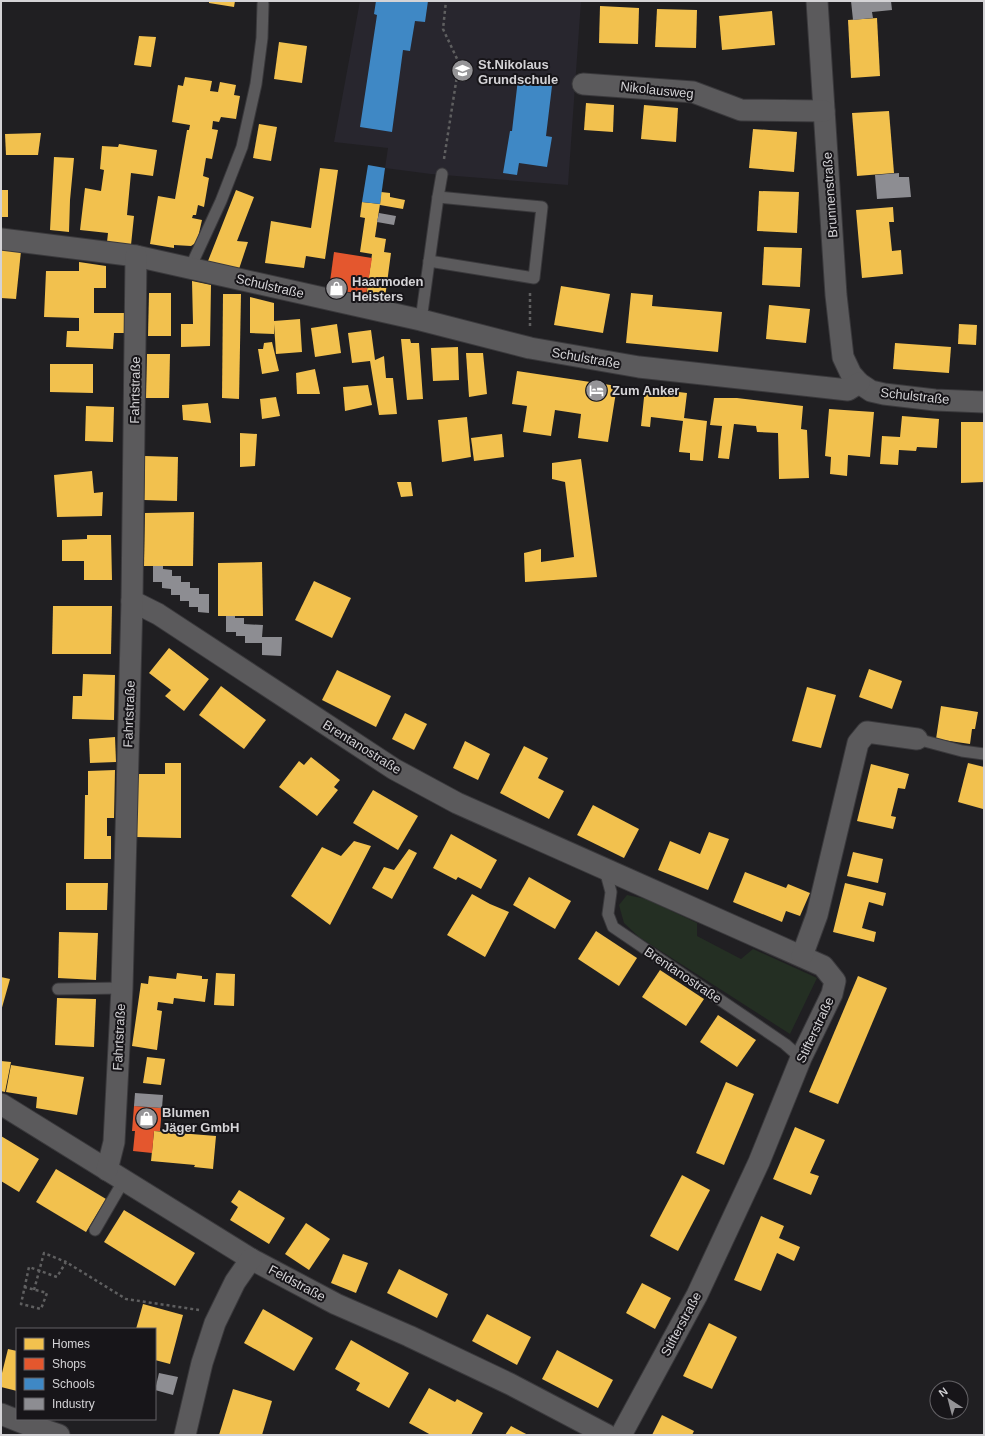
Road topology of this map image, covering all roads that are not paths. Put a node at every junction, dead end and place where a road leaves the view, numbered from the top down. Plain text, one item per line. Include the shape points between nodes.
1 (817, 1) edge
2 (263, 4) dead end
3 (583, 84) dead end
4 (824, 111) junction
5 (442, 174) road end
6 (438, 197) junction
7 (1, 239) edge
8 (136, 256) junction
9 (429, 260) junction
10 (190, 268) junction
11 (421, 320) junction
12 (859, 383) junction
13 (984, 402) edge
14 (132, 602) junction
15 (917, 738) joint
16 (984, 754) edge
17 (605, 870) junction
18 (802, 956) junction
19 (122, 988) junction
20 (58, 989) dead end
21 (801, 1058) junction
22 (1, 1104) edge
23 (116, 1175) junction
24 (95, 1230) dead end
25 (251, 1259) junction
26 (1, 1414) edge
27 (58, 1435) edge
28 (185, 1435) edge
29 (608, 1435) edge
30 (621, 1435) edge

1 - 4 street, Brunnenstraße
2 - 10 lane via 256,84 242,147 221,201
3 - 4 street, Nikolausweg via 693,92 741,110
4 - 12 street, Brunnenstraße via 836,295 843,357 851,374
5 - 6 lane
6 - 9 lane
6 - 9 lane via 542,207 534,278
7 - 8 street, Schulstraße
8 - 10 street, Schulstraße
8 - 14 street, Fahrtstraße
9 - 11 lane
10 - 11 street, Schulstraße
11 - 12 street, Schulstraße via 530,348 639,367 848,390
12 - 13 street, Schulstraße via 871,391 884,394
14 - 17 street, Brentanostraße via 158,614 394,769 457,803
14 - 19 street, Fahrtstraße
15 - 16 lane via 962,751
15 - 18 street via 867,732 858,743 817,915
17 - 18 street, Brentanostraße
17 - 21 lane, Brentanostraße via 611,892 608,914 613,927 785,1044
18 - 21 street, Stifterstraße via 824,966 835,981 832,994
19 - 20 lane
19 - 23 street, Fahrtstraße via 114,1142
21 - 30 street, Stifterstraße via 759,1162 697,1295
22 - 23 street, Feldstraße
23 - 24 lane
23 - 25 street, Feldstraße
25 - 28 street via 235,1282 215,1323 202,1363
25 - 29 street, Feldstraße via 336,1304 510,1384
26 - 27 street

